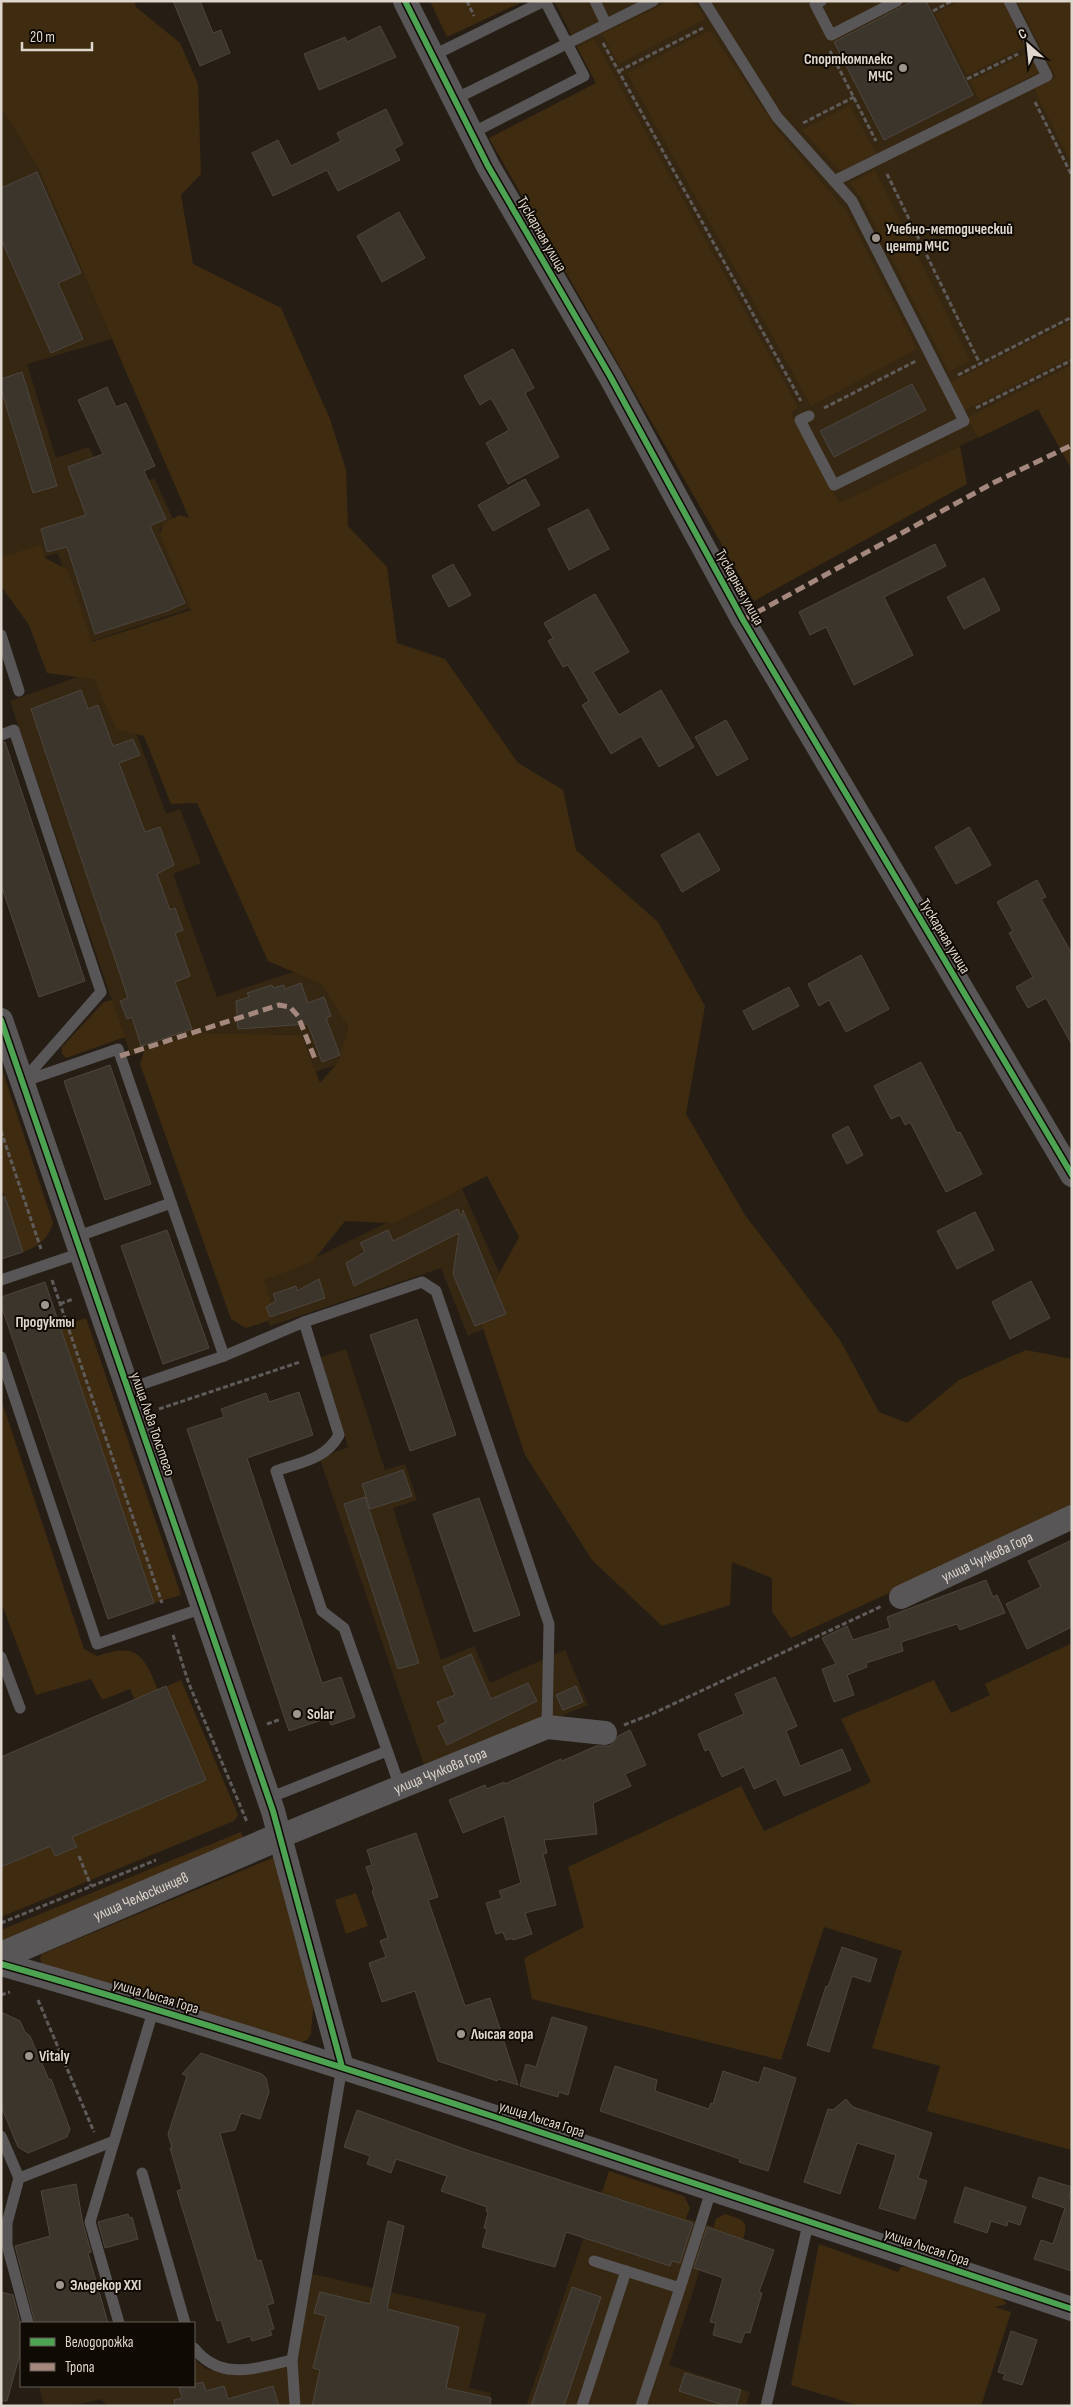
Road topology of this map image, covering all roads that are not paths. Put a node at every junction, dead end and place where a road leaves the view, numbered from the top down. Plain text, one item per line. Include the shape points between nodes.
1 (406, 1) edge
2 (544, 1) edge
3 (595, 1) edge
4 (653, 1) edge
5 (704, 1) edge
6 (821, 1) edge
7 (897, 1) edge
8 (1009, 1) edge
9 (606, 24) junction
10 (567, 43) junction
11 (432, 56) junction
12 (455, 99) junction
13 (472, 133) junction
14 (834, 181) junction
15 (809, 416) road end
16 (1, 636) edge
17 (19, 691) dead end
18 (1, 735) edge
19 (1, 1020) edge
20 (22, 1082) junction
21 (1072, 1174) edge
22 (171, 1203) junction
23 (78, 1245) junction
24 (1, 1280) edge
25 (304, 1322) junction
26 (224, 1356) junction
27 (1, 1357) edge
28 (128, 1389) junction
29 (1072, 1517) edge
30 (901, 1596) road end
31 (203, 1608) junction
32 (1, 1657) edge
33 (20, 1708) dead end
34 (548, 1727) junction
35 (605, 1733) road end
36 (388, 1751) junction
37 (400, 1787) junction
38 (274, 1815) junction
39 (1, 1956) edge
40 (1, 1964) edge
41 (154, 2008) junction
42 (342, 2067) junction
43 (1, 2136) edge
44 (114, 2141) junction
45 (142, 2173) dead end
46 (19, 2178) junction
47 (712, 2188) junction
48 (809, 2220) junction
49 (594, 2261) dead end
50 (626, 2271) junction
51 (680, 2288) junction
52 (1072, 2309) edge
53 (28, 2322) edge
54 (119, 2322) edge
55 (185, 2322) edge
56 (195, 2349) edge
57 (292, 2360) junction
58 (295, 2406) edge
59 (582, 2406) edge
60 (641, 2406) edge
61 (766, 2406) edge

1 - 11 street, Тускарная улица
2 - 10 lane
2 - 11 lane
3 - 9 lane
4 - 9 lane
5 - 14 lane via 777,117
6 - 7 lane via 815,4 831,35
8 - 14 lane via 1047,76
9 - 10 lane
10 - 12 lane
10 - 13 lane via 584,76
11 - 12 street, Тускарная улица
12 - 13 street, Тускарная улица
13 - 21 street, Тускарная улица via 743,620
14 - 15 lane via 852,201 964,421 834,485 800,420
16 - 17 lane
18 - 20 lane via 14,730 101,992
19 - 20 street, улица Льва Толстого
20 - 22 lane via 118,1049
20 - 23 street, улица Льва Толстого
22 - 23 lane
22 - 26 lane
23 - 24 lane via 46,1264
23 - 28 street, улица Льва Толстого
25 - 26 lane
25 - 34 lane via 422,1282 436,1290 549,1624
25 - 36 lane via 338,1435 332,1448 320,1456 276,1471 322,1611 344,1628
26 - 28 lane
27 - 31 lane via 97,1644
28 - 31 street, улица Льва Толстого
29 - 30 street, улица Чулкова Гора
31 - 38 street, улица Льва Толстого
32 - 33 lane
34 - 35 street, улица Чулкова Гора
34 - 37 street, улица Чулкова Гора
36 - 37 lane
36 - 38 lane
37 - 38 street, улица Чулкова Гора
38 - 39 street, улица Челюскинцев
38 - 42 street, улица Льва Толстого
40 - 41 street, улица Лысая Гора
41 - 42 street, улица Лысая Гора
41 - 44 lane
42 - 47 street, улица Лысая Гора
42 - 57 lane
43 - 46 lane
44 - 46 lane
44 - 54 lane via 90,2222
45 - 55 lane
46 - 53 lane via 7,2223 7,2245
47 - 48 street, улица Лысая Гора
47 - 51 lane
48 - 52 street, улица Лысая Гора
48 - 61 lane
49 - 50 lane
50 - 51 lane
50 - 59 lane
51 - 60 lane
56 - 57 lane via 211,2364 226,2369 245,2370
57 - 58 lane

